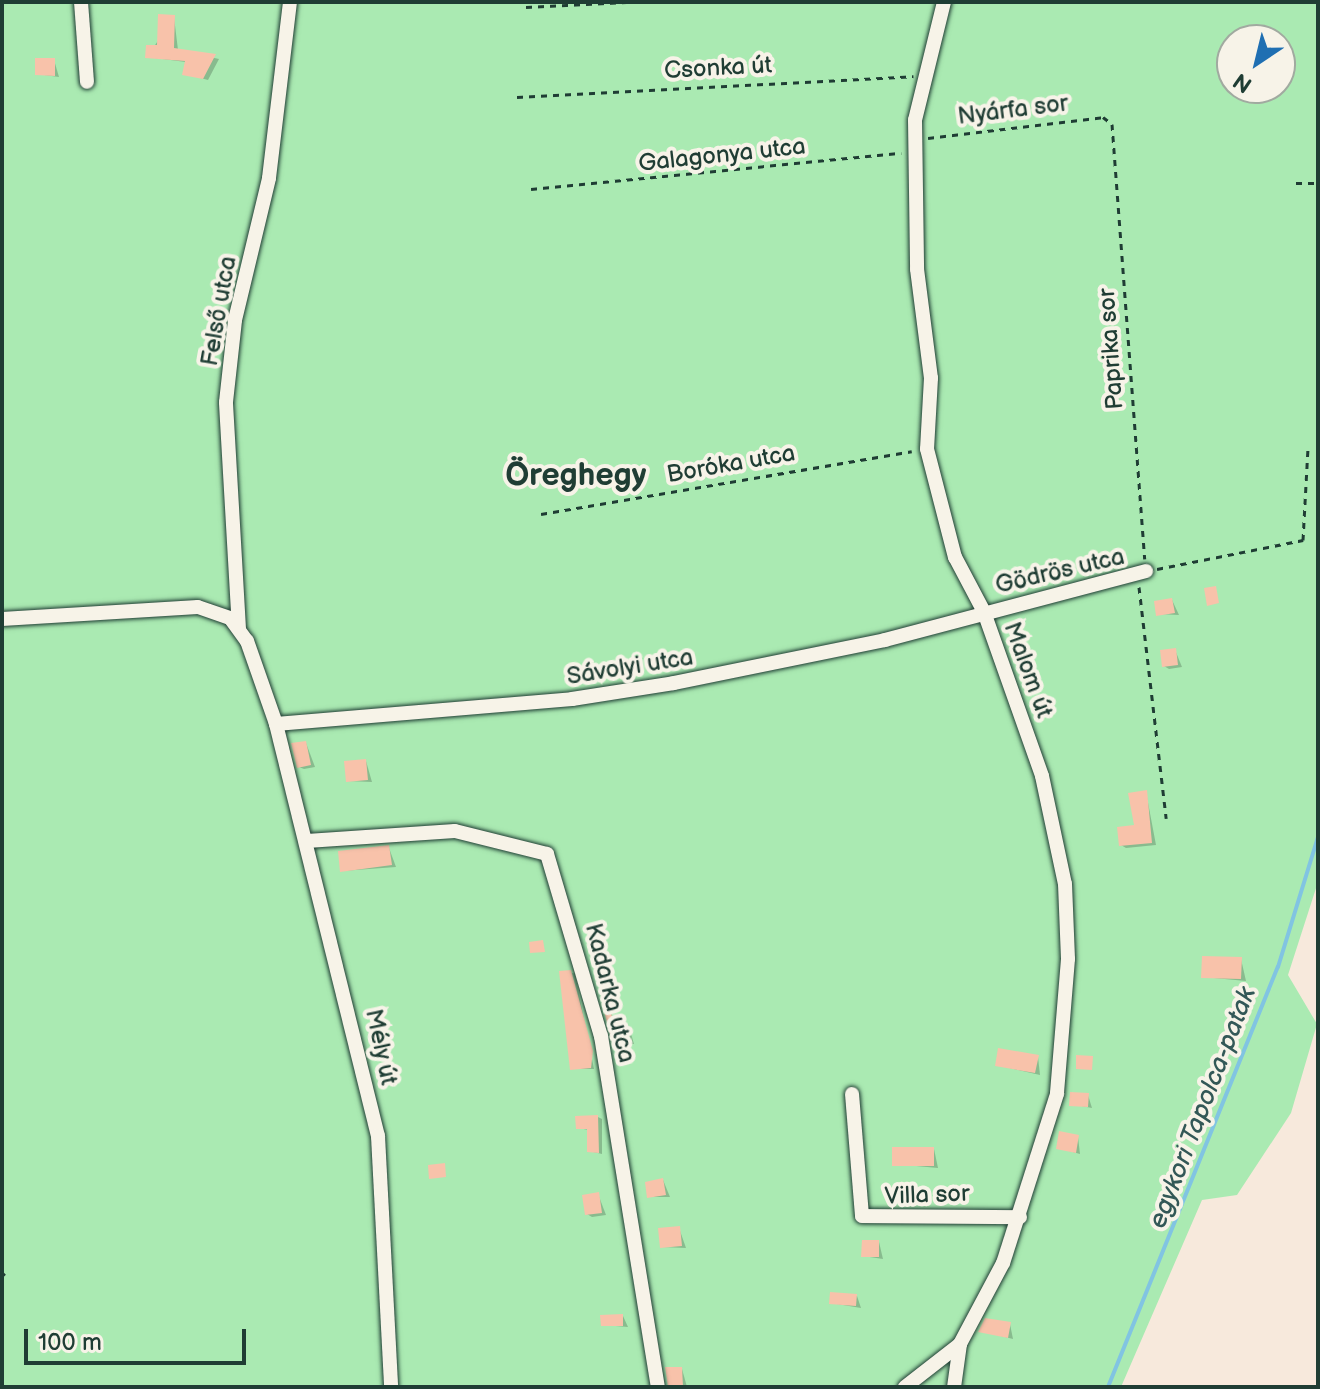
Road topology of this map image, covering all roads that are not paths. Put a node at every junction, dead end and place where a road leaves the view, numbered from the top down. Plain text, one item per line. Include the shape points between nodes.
1 (81, 2) edge
2 (290, 2) edge
3 (944, 2) edge
4 (87, 82) dead end
5 (1142, 574) road end
6 (984, 612) junction
7 (2, 619) edge
8 (239, 629) junction
9 (276, 724) junction
10 (307, 841) junction
11 (852, 1094) dead end
12 (1020, 1217) junction
13 (960, 1344) junction
14 (391, 1387) edge
15 (658, 1387) edge
16 (905, 1387) edge
17 (954, 1387) edge

1 - 4 street
2 - 8 street, Felső utca via 269,178 235,320 226,402
3 - 6 street, Malom út via 921,76 916,146 917,269 931,378 927,449 955,557
5 - 6 street, Gödrös utca
6 - 9 street, Sávolyi utca via 674,683
6 - 12 street, Malom út via 1042,776 1065,884 1068,959 1057,1094
7 - 8 street via 198,607 221,613
8 - 9 street, Felső utca
9 - 10 street, Mély út
10 - 14 street, Mély út via 378,1136
10 - 15 street, Kadarka utca via 455,831 547,854 601,1036
11 - 12 street, Villa sor via 862,1216
12 - 13 street, Malom út
13 - 16 street
13 - 17 street

